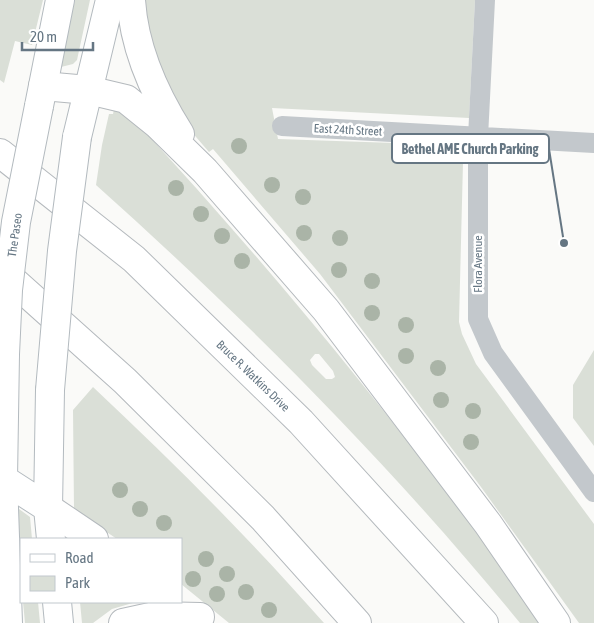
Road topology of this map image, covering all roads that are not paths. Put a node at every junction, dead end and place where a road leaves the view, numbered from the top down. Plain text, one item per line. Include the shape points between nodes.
1 (60, 0) edge
2 (110, 0) edge
3 (131, 0) edge
4 (485, 0) edge
5 (88, 90) junction
6 (41, 96) junction
7 (282, 126) dead end
8 (478, 137) junction
9 (594, 143) edge
10 (0, 153) edge
11 (205, 171) junction
12 (0, 269) edge
13 (1, 478) edge
14 (594, 492) edge
15 (48, 508) junction
16 (51, 538) edge
17 (93, 538) edge
18 (57, 603) edge
19 (196, 614) edge
20 (8, 623) edge
21 (59, 623) edge
22 (123, 623) edge
23 (356, 623) edge
24 (484, 623) edge
25 (556, 623) edge

1 - 6 main road, The Paseo
2 - 5 main road
3 - 11 main road via 139,48 155,89 167,114
4 - 8 street, Flora Avenue
5 - 6 main road
5 - 11 main road via 126,99
5 - 15 main road, bridge via 77,137 62,251 50,390
6 - 13 main road, The Paseo, bridge via 16,222 8,290
7 - 8 street, East 24th Street
8 - 9 street, East 24th Street
8 - 14 street, Flora Avenue via 478,318 492,354
10 - 24 main road, Bruce R. Watkins Drive via 134,259 301,422
11 - 25 main road via 326,310 488,524
12 - 23 main road via 125,380 263,518
13 - 15 main road
13 - 20 main road, The Paseo
15 - 16 main road
15 - 17 main road
18 - 21 main road
19 - 22 main road via 155,616

